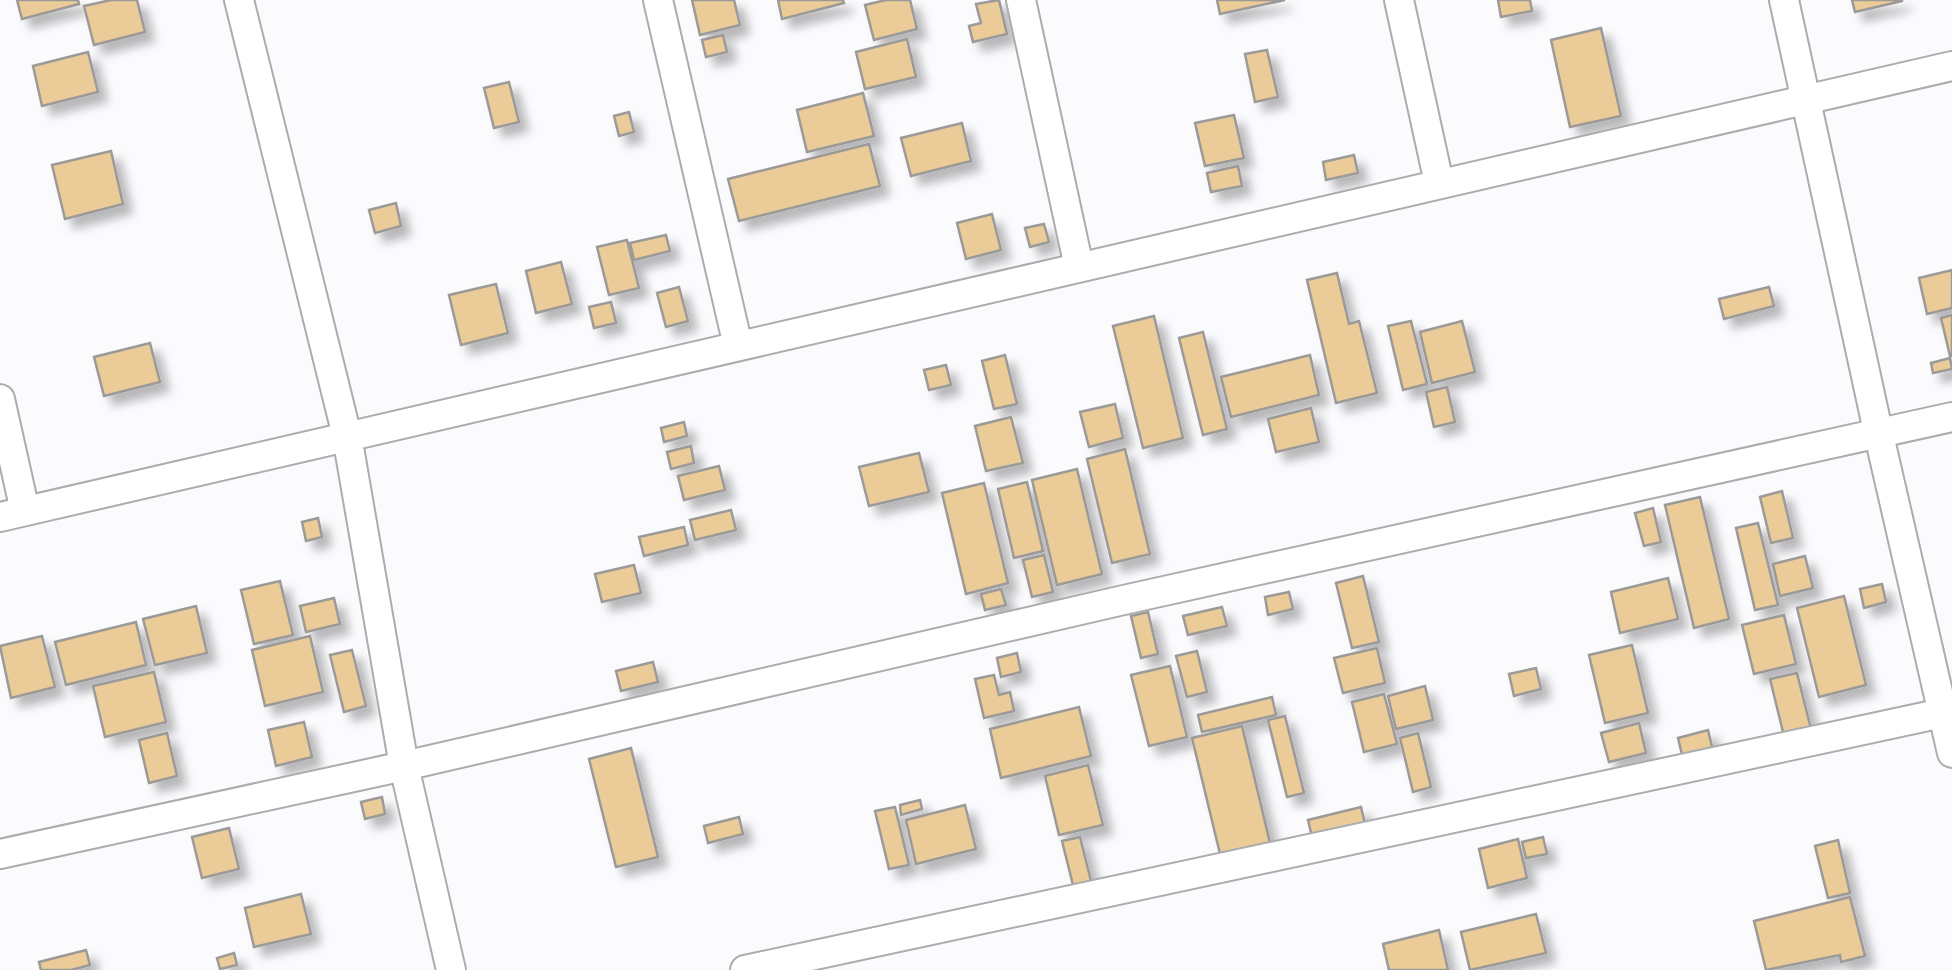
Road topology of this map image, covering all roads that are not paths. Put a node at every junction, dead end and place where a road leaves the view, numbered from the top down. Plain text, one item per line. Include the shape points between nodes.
1 (239, 0) edge
2 (658, 0) edge
3 (1021, 0) edge
4 (1399, 0) edge
5 (1784, 0) edge
6 (1952, 66) edge
7 (1806, 98) junction
8 (1440, 183) junction
9 (1079, 267) junction
10 (738, 346) junction
11 (0, 399) edge
12 (1952, 417) edge
13 (1878, 432) junction
14 (347, 436) junction
15 (12, 514) edge
16 (1948, 712) edge
17 (1952, 753) edge
18 (404, 766) junction
19 (0, 854) edge
20 (451, 970) edge
21 (745, 970) edge

1 - 14 street
2 - 10 street
3 - 9 street
4 - 8 street
5 - 7 street
6 - 7 street
7 - 8 street
7 - 13 street
8 - 9 street
9 - 10 street
10 - 14 street
11 - 15 street
12 - 13 street
13 - 16 street
13 - 18 street
14 - 15 street
14 - 18 street
16 - 17 street
16 - 21 street
18 - 19 street
18 - 20 street

